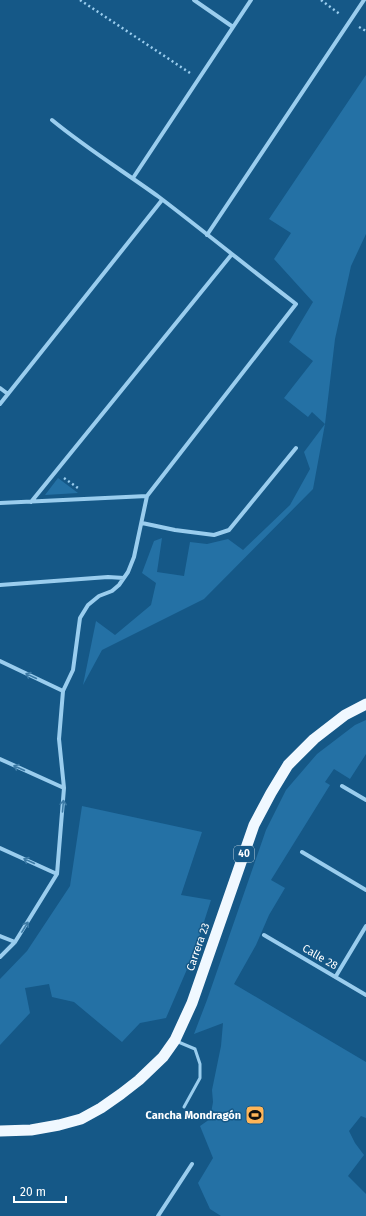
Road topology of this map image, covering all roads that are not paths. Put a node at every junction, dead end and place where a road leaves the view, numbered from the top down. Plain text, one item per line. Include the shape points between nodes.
1 (194, 0) edge
2 (251, 0) edge
3 (364, 0) edge
4 (233, 27) junction
5 (52, 120) dead end
6 (133, 178) junction
7 (162, 200) junction
8 (207, 235) junction
9 (232, 254) junction
10 (0, 388) edge
11 (8, 394) junction
12 (0, 404) edge
13 (296, 448) dead end
14 (147, 496) junction
15 (31, 502) junction
16 (0, 504) edge
17 (142, 523) junction
18 (124, 578) junction
19 (0, 585) edge
20 (0, 661) edge
21 (63, 691) junction
22 (366, 704) edge
23 (0, 759) edge
24 (342, 786) dead end
25 (64, 788) junction
26 (366, 800) edge
27 (0, 848) edge
28 (302, 852) dead end
29 (57, 874) junction
30 (366, 890) edge
31 (366, 926) edge
32 (264, 935) dead end
33 (0, 936) edge
34 (15, 942) junction
35 (0, 957) edge
36 (336, 976) junction
37 (366, 995) edge
38 (175, 1040) junction
39 (184, 1107) dead end
40 (0, 1131) edge
41 (192, 1164) dead end
42 (158, 1216) edge

1 - 4 street
2 - 4 street
3 - 8 street
4 - 6 street
5 - 6 street
6 - 7 street
7 - 8 street
7 - 11 street
8 - 9 street
9 - 14 street via 296,304
9 - 15 street
10 - 11 street
11 - 12 street
13 - 17 street via 229,530 214,535
14 - 15 street
14 - 17 street
15 - 16 street
17 - 18 street via 134,557
18 - 19 street
18 - 21 street via 112,591 99,596 88,605 80,618 73,670
21 -> 20 street
21 - 25 street via 59,739
22 - 38 highway, Carrera 23 / 40 via 345,715 314,739 288,765 271,793 254,825 192,1003
25 -> 23 street
24 - 26 street
29 -> 25 street
29 -> 27 street
28 - 30 street
34 -> 29 street
31 - 36 street
32 - 36 street, Calle 28
33 - 34 street
34 - 35 street
36 - 37 street, Calle 28
38 - 39 lane via 195,1049 200,1064 200,1078
38 - 40 highway, Carrera 23 / 40 via 163,1057 139,1080 101,1108 59,1125 31,1130
41 - 42 street

